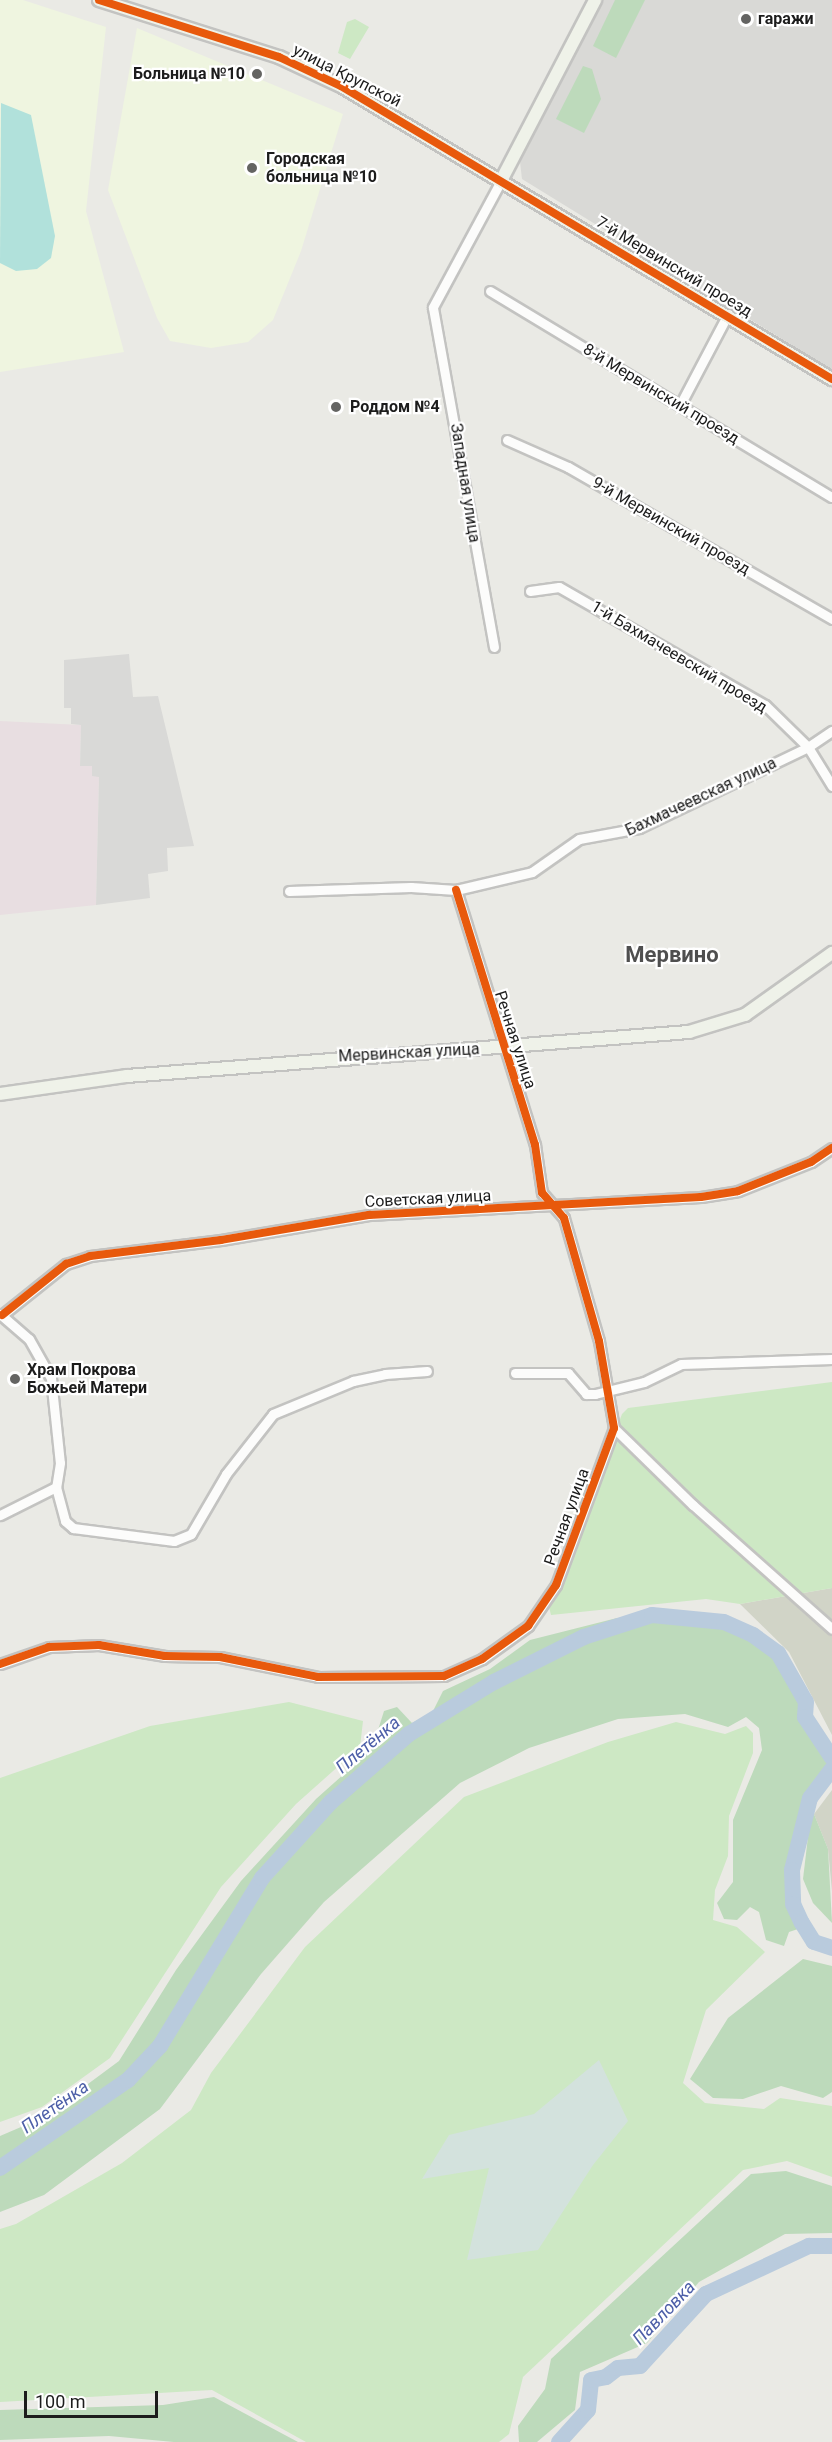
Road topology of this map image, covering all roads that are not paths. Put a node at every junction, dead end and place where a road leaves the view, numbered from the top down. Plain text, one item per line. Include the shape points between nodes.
1 (99, 0) edge
2 (595, 0) edge
3 (502, 179) junction
4 (490, 291) dead end
5 (728, 314) junction
6 (832, 379) edge
7 (680, 405) junction
8 (507, 440) dead end
9 (832, 497) edge
10 (530, 591) dead end
11 (832, 619) edge
12 (494, 647) dead end
13 (832, 731) edge
14 (808, 747) junction
15 (832, 786) edge
16 (456, 890) junction
17 (289, 891) dead end
18 (832, 953) edge
19 (503, 1047) junction
20 (0, 1094) edge
21 (832, 1148) edge
22 (551, 1206) junction
23 (1, 1314) edge
24 (832, 1359) edge
25 (427, 1371) dead end
26 (515, 1373) dead end
27 (609, 1393) junction
28 (614, 1428) junction
29 (56, 1487) junction
30 (0, 1515) edge
31 (832, 1629) edge
32 (0, 1664) edge

1 - 3 street, улица Крупской via 298,64 394,114
2 - 3 street, Западная улица
3 - 5 street, 7-й Мервинский проезд
3 - 12 street, Западная улица via 433,308
4 - 7 street, 8-й Мервинский проезд
5 - 6 street, 7-й Мервинский проезд
5 - 7 street
7 - 9 street, 8-й Мервинский проезд
8 - 11 street, 9-й Мервинский проезд via 568,467
10 - 14 street, 1-й Бахмачеевский проезд via 559,587 765,705
13 - 14 street, Бахмачеевская улица
14 - 15 street, 1-й Бахмачеевский проезд
14 - 16 street, Бахмачеевская улица via 639,828 579,839 532,872
16 - 17 street, Бахмачеевская улица via 411,887
16 - 19 street, Речная улица
18 - 19 street, Мервинская улица via 764,1003 718,1025 689,1032
19 - 20 street, Мервинская улица via 127,1076
19 - 22 street, Речная улица via 535,1145 542,1193
21 - 22 street, Советская улица via 811,1162 738,1191
22 - 23 street, Советская улица via 369,1215 90,1256 66,1264
22 - 27 street, Речная улица via 564,1218 599,1341
23 - 29 street via 29,1339 51,1378 59,1424
24 - 27 street via 681,1364
25 - 29 street via 353,1381 273,1414 226,1474 191,1534 174,1541 73,1528 65,1521
26 - 27 street via 568,1373 586,1394
27 - 28 street, Речная улица
28 - 31 street via 693,1505
28 - 32 street, Речная улица via 556,1585 528,1626 482,1659 444,1676 318,1677 220,1657 165,1656 99,1645 49,1647
29 - 30 street

